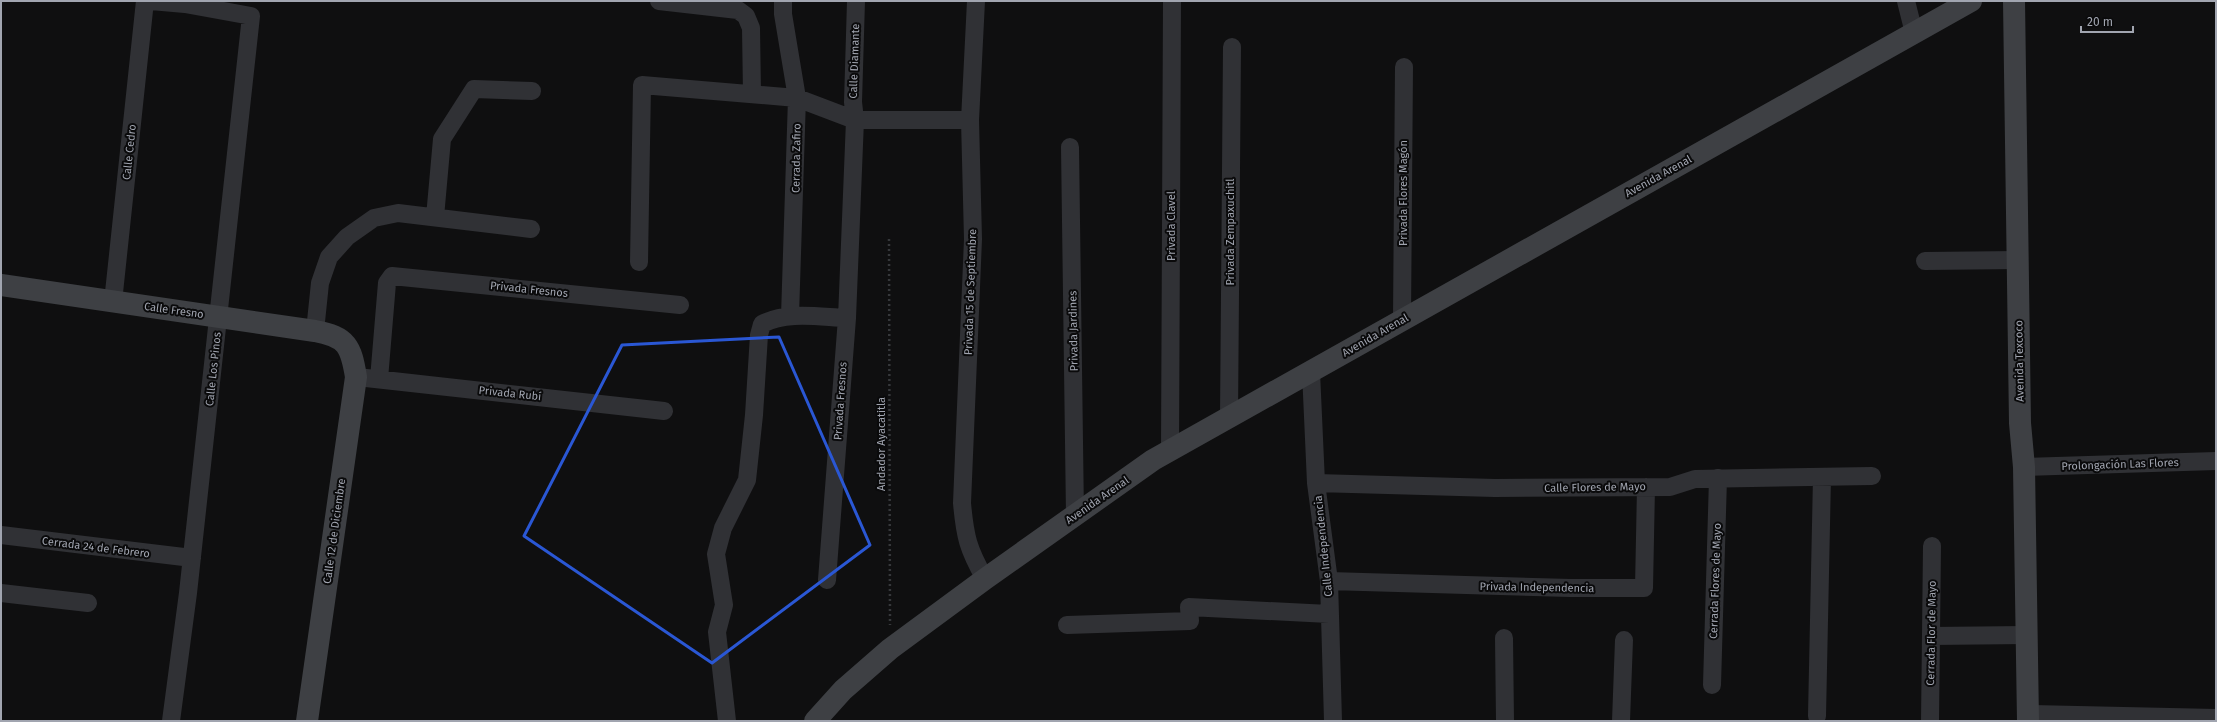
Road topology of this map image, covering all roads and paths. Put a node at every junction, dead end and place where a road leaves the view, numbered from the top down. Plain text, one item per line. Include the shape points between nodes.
1 (145, 1) edge
2 (151, 1) edge
3 (659, 1) edge
4 (783, 1) edge
5 (856, 1) edge
6 (976, 1) edge
7 (1172, 1) edge
8 (1906, 1) edge
9 (1971, 1) edge
10 (2014, 1) edge
11 (185, 3) edge
12 (1914, 33) junction
13 (1232, 47) dead end
14 (1404, 67) dead end
15 (532, 91) dead end
16 (752, 94) junction
17 (797, 98) junction
18 (854, 120) junction
19 (970, 120) junction
20 (1070, 147) dead end
21 (435, 217) junction
22 (531, 229) dead end
23 (889, 239) dead end
24 (2018, 260) junction
25 (1925, 261) dead end
26 (639, 262) dead end
27 (1, 285) edge
28 (113, 302) junction
29 (680, 305) dead end
30 (218, 316) junction
31 (790, 316) junction
32 (846, 318) junction
33 (1402, 319) junction
34 (315, 331) junction
35 (344, 343) joint
36 (1311, 372) junction
37 (356, 377) junction
38 (379, 379) junction
39 (664, 410) dead end
40 (1229, 417) junction
41 (1170, 450) junction
42 (2216, 461) edge
43 (2024, 467) junction
44 (1872, 476) dead end
45 (1822, 477) junction
46 (1718, 478) junction
47 (1316, 483) junction
48 (1646, 487) junction
49 (1075, 515) junction
50 (1, 535) edge
51 (1932, 546) dead end
52 (192, 558) junction
53 (985, 579) junction
54 (827, 580) dead end
55 (1330, 581) junction
56 (1, 593) edge
57 (88, 603) dead end
58 (1330, 614) junction
59 (1067, 625) dead end
60 (2026, 635) junction
61 (1931, 636) junction
62 (1504, 638) dead end
63 (1624, 640) dead end
64 (890, 650) junction
65 (1712, 685) dead end
66 (1817, 716) dead end
67 (2028, 718) edge
68 (2216, 718) edge
69 (171, 721) edge
70 (307, 721) edge
71 (727, 721) edge
72 (815, 721) edge
73 (1333, 721) edge
74 (1505, 721) edge
75 (1621, 721) edge
76 (1930, 721) edge

1 - 28 street, Calle Cedro
2 - 11 street
3 - 16 street via 738,10 746,16 751,28
4 - 17 street, Cerrada Zafiro
5 - 18 street, Calle Diamante
6 - 19 street, Privada 15 de Septiembre
7 - 41 street, Privada Clavel
8 - 12 street
9 - 12 main road, Avenida Arenal
10 - 24 main road, Avenida Texcoco
11 - 30 street, Calle Los Pinos via 250,16
12 - 33 main road, Avenida Arenal
13 - 40 street, Privada Zempaxuchitl
14 - 33 street, Privada Flores Magón
15 - 21 street via 474,89 442,139
16 - 17 street
16 - 26 street via 642,85
17 - 18 street
17 - 31 street, Cerrada Zafiro
18 - 19 street
18 - 32 street, Calle Diamante
19 - 53 street, Privada 15 de Septiembre via 973,239 962,503 970,552
20 - 49 street, Privada Jardines
21 - 22 street
21 - 34 street via 398,212 374,218 347,236 329,257 320,283
23 - 64 path, Andador Ayacatitla
24 - 25 street
24 - 43 main road, Avenida Texcoco via 2020,423
27 - 28 main road, Calle Fresno
28 - 30 main road, Calle Fresno
29 - 38 street, Privada Fresnos via 392,276 387,283
30 - 34 main road, Calle Fresno
30 - 52 street, Calle Los Pinos
31 - 32 street
31 - 71 street via 762,324 747,480 723,528 716,554 724,604 717,632
32 - 54 street, Privada Fresnos
33 - 36 main road, Avenida Arenal
34 - 35 main road, Calle Fresno via 333,334
35 - 37 main road, Calle 12 de Diciembre via 352,355
36 - 40 main road, Avenida Arenal
36 - 47 street, Calle Independencia
37 - 38 street, Privada Rubí
37 - 70 main road, Calle 12 de Diciembre
38 - 39 street, Privada Rubí
40 - 41 main road, Avenida Arenal
41 - 49 main road, Avenida Arenal
42 - 43 street, Prolongación Las Flores
43 - 60 main road, Avenida Texcoco
44 - 45 street, Calle Flores de Mayo
45 - 46 street, Calle Flores de Mayo
45 - 66 street
46 - 48 street, Calle Flores de Mayo via 1695,479 1670,487
46 - 65 street, Cerrada Flores de Mayo
47 - 48 street, Calle Flores de Mayo via 1495,488
47 - 55 street, Calle Independencia
48 - 55 street, Privada Independencia via 1644,588
49 - 53 main road, Avenida Arenal
50 - 52 street, Cerrada 24 de Febrero
51 - 61 street, Cerrada Flor de Mayo
52 - 69 street, Calle Los Pinos
53 - 64 main road, Avenida Arenal
55 - 58 street, Calle Independencia
56 - 57 street
58 - 59 street via 1189,607 1190,620
58 - 73 street, Calle Independencia
60 - 61 street
60 - 67 main road, Avenida Texcoco
61 - 76 street, Cerrada Flor de Mayo
62 - 74 street
63 - 75 street
64 - 72 main road, Avenida Arenal via 844,690
67 - 68 street

